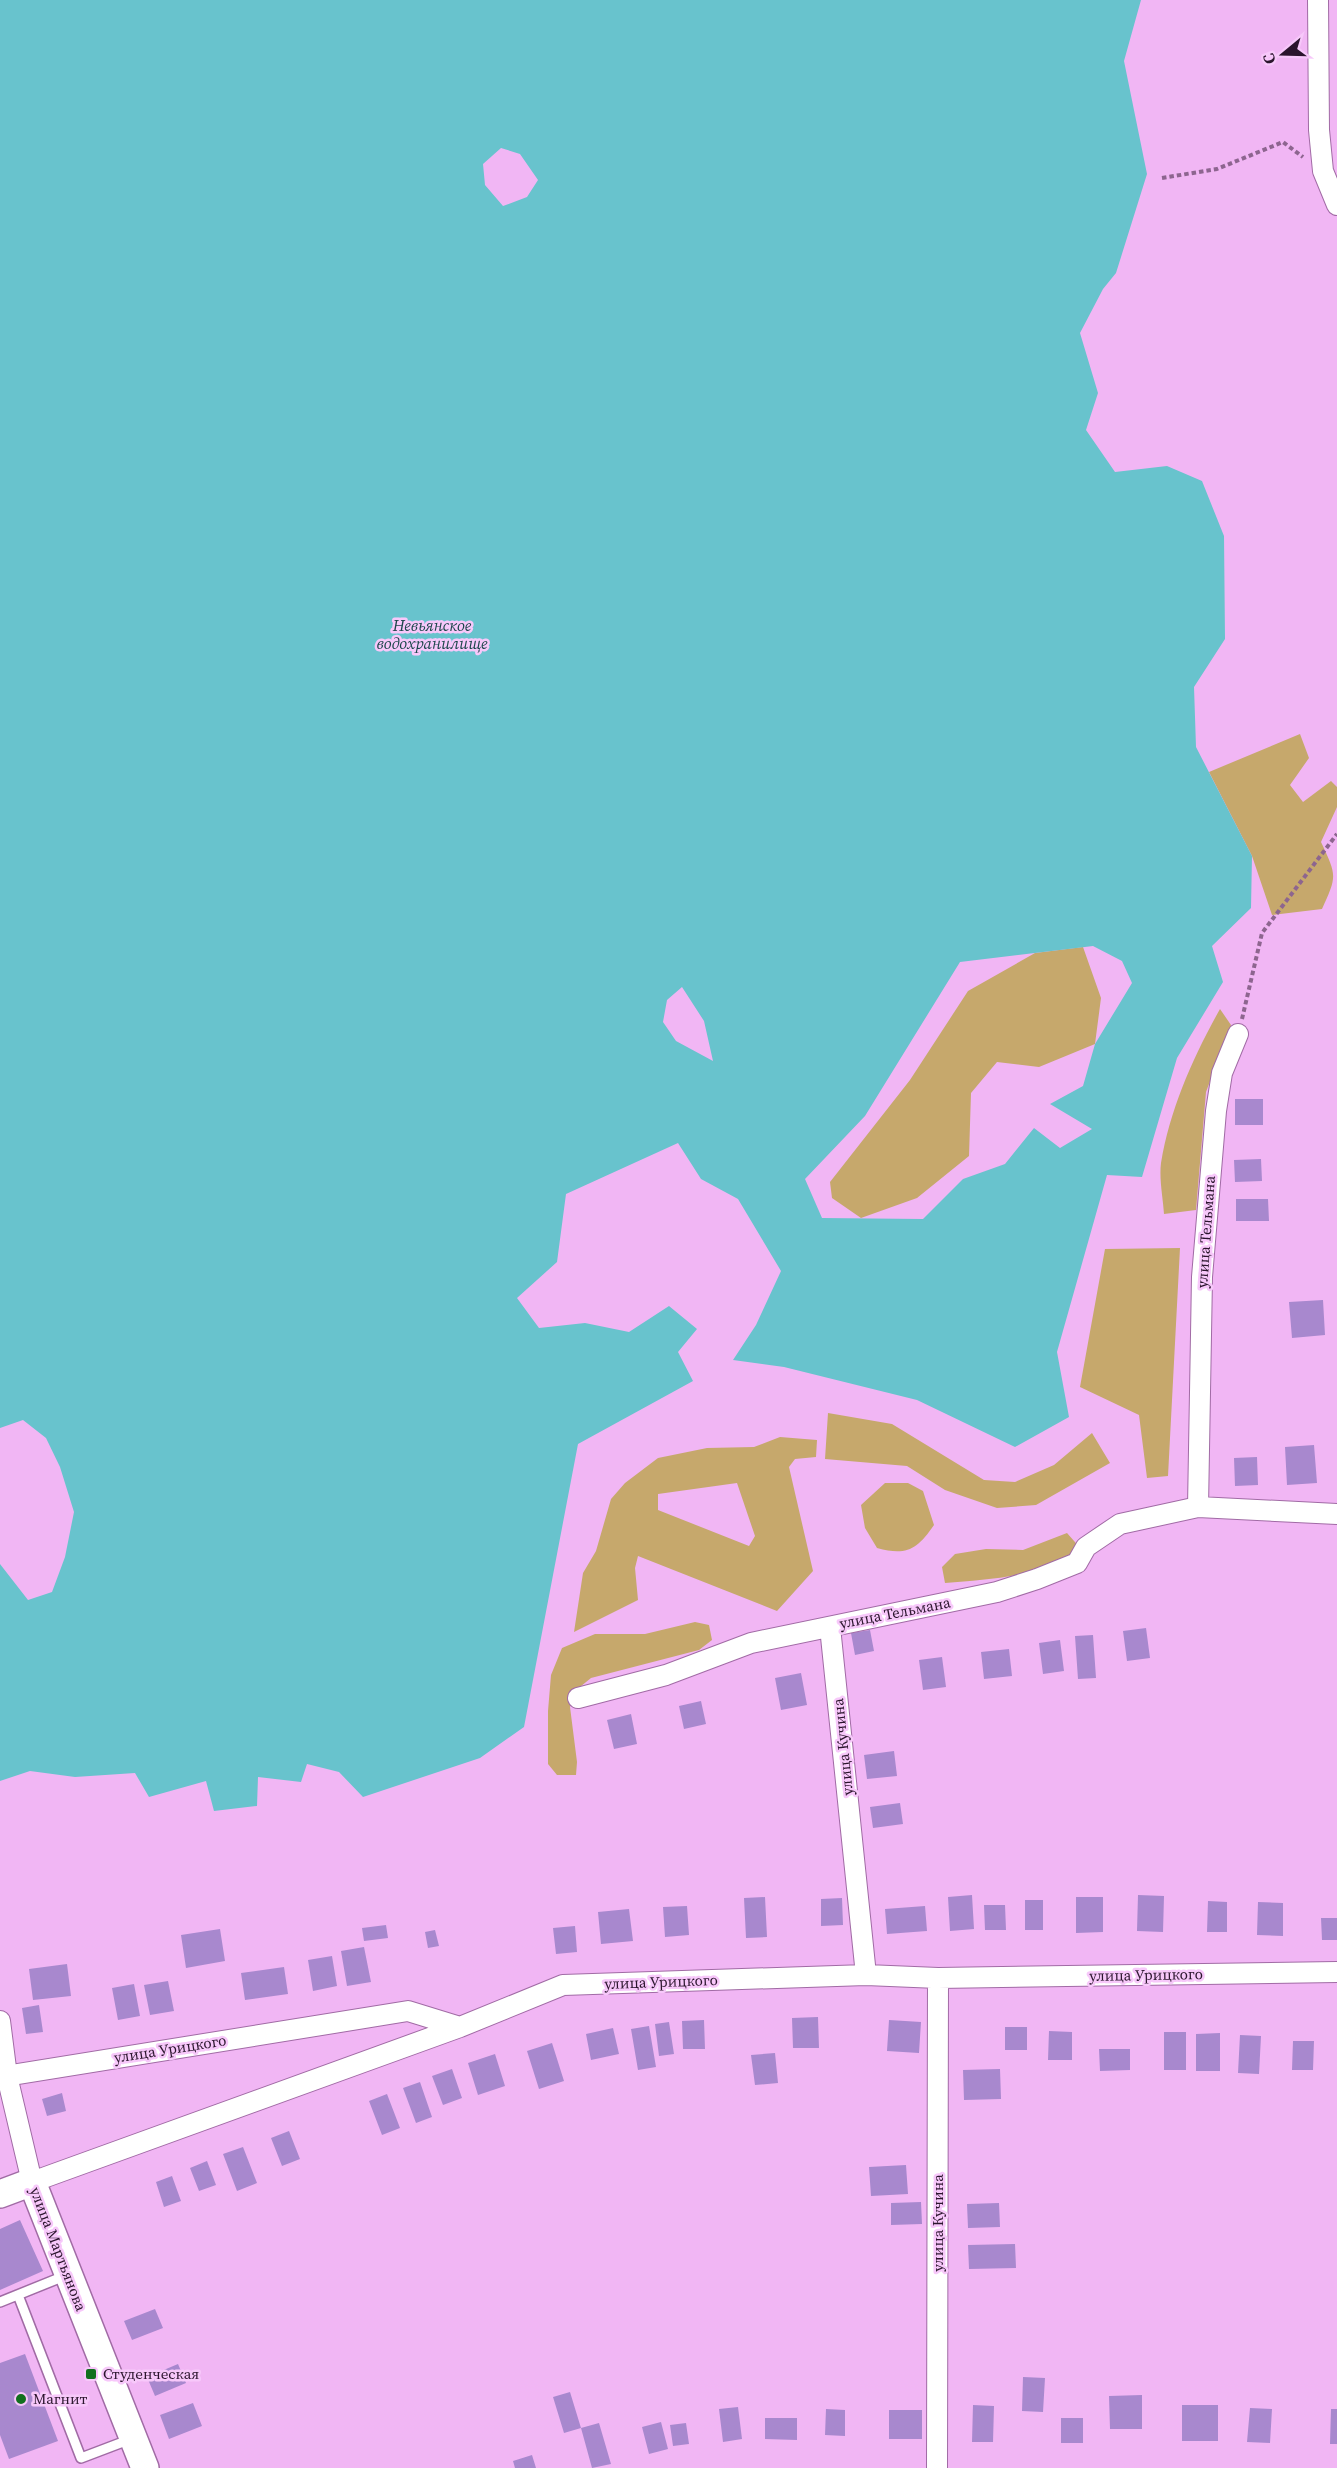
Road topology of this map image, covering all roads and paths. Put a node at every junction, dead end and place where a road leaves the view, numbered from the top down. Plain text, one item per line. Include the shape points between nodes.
1 (1318, 0) edge
2 (1323, 171) junction
3 (1162, 178) dead end
4 (1337, 205) edge
5 (1337, 834) edge
6 (1238, 1034) joint
7 (1198, 1507) junction
8 (1337, 1514) edge
9 (830, 1627) junction
10 (578, 1698) dead end
11 (1337, 1972) edge
12 (866, 1975) junction
13 (938, 1978) junction
14 (0, 2021) edge
15 (460, 2027) junction
16 (3, 2076) edge
17 (32, 2182) junction
18 (0, 2194) edge
19 (68, 2274) junction
20 (18, 2295) junction
21 (0, 2302) edge
22 (133, 2439) junction
23 (145, 2468) edge
24 (938, 2468) edge

1 - 2 street
2 - 3 path via 1283,142 1217,169
2 - 4 street
5 - 6 path via 1262,933
6 - 7 street, улица Тельмана via 1222,1073 1213,1146 1202,1277
7 - 8 street, улица Тельмана
7 - 9 street, улица Тельмана via 1120,1524 1086,1547 1077,1563 1037,1580
9 - 10 street, улица Тельмана via 750,1643 666,1675
9 - 12 street, улица Кучина
11 - 13 street, улица Урицкого
12 - 13 street, улица Урицкого
12 - 15 street, улица Урицкого via 562,1985
13 - 24 street, улица Кучина
14 - 16 street, улица Мартьянова
15 - 16 street, улица Урицкого via 408,2011
15 - 17 street
16 - 17 street, улица Мартьянова
17 - 18 street
17 - 19 street, улица Мартьянова
19 - 20 lane
19 - 22 street, улица Мартьянова
20 - 21 lane
20 - 22 lane via 81,2458
22 - 23 street, улица Мартьянова

